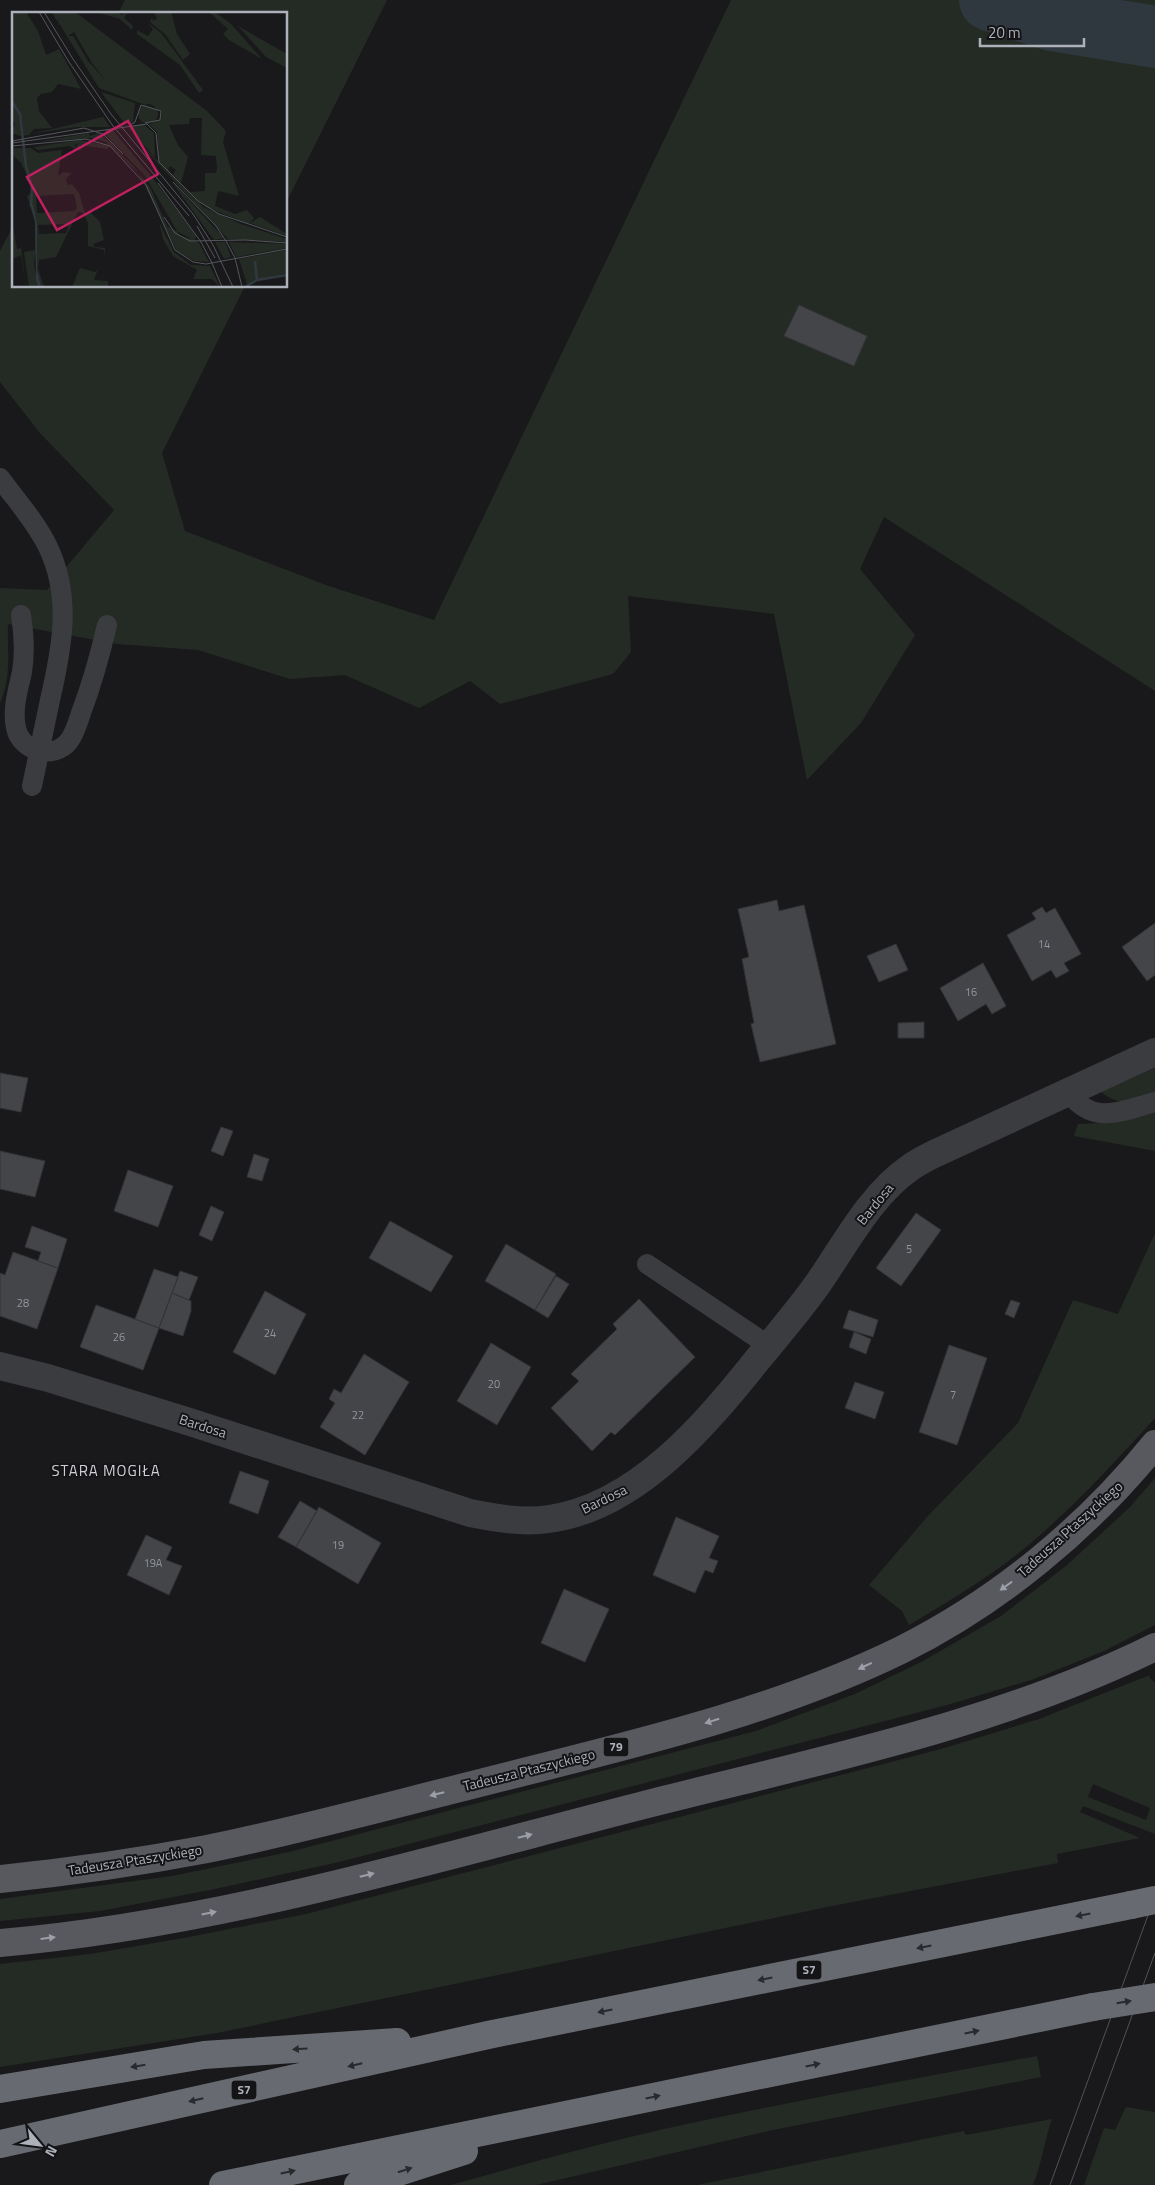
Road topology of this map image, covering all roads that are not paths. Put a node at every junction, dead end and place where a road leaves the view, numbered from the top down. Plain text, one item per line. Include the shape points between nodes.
1 (0, 478) edge
2 (21, 615) dead end
3 (107, 625) dead end
4 (39, 751) junction
5 (32, 786) dead end
6 (1155, 1052) edge
7 (1069, 1093) junction
8 (1155, 1102) edge
9 (647, 1264) dead end
10 (769, 1346) junction
11 (0, 1366) edge
12 (1155, 1444) edge
13 (1155, 1647) edge
14 (0, 1879) edge
15 (1143, 1903) edge
16 (0, 1943) edge
17 (1155, 1998) edge
18 (488, 2035) junction
19 (0, 2089) edge
20 (606, 2107) junction
21 (0, 2144) edge
22 (224, 2185) edge
23 (358, 2185) edge

1 - 4 lane via 47,545 61,584 64,610 62,638
2 - 4 lane via 24,650 16,698 16,728 25,745
3 - 4 lane via 75,730 63,746 48,752
4 - 5 lane
6 - 7 street, Bardosa
7 - 8 lane via 1077,1104 1094,1113 1125,1110
7 - 10 street, Bardosa via 934,1154 894,1180
9 - 10 lane
10 - 11 street, Bardosa via 708,1418 678,1448 629,1487 573,1514 531,1521 450,1508 185,1420
12 -> 14 main road, Tadeusza Ptaszyckiego / 79 via 1095,1510 1006,1586 940,1629 902,1649 808,1689 665,1735 308,1827 151,1859
16 -> 13 main road via 155,1923 293,1894 863,1749 1025,1702 1112,1668
15 -> 18 highway, S7
20 -> 17 highway, bridge
18 -> 19 highway via 204,2055
18 -> 21 highway, S7
22 -> 20 highway
23 -> 20 highway

